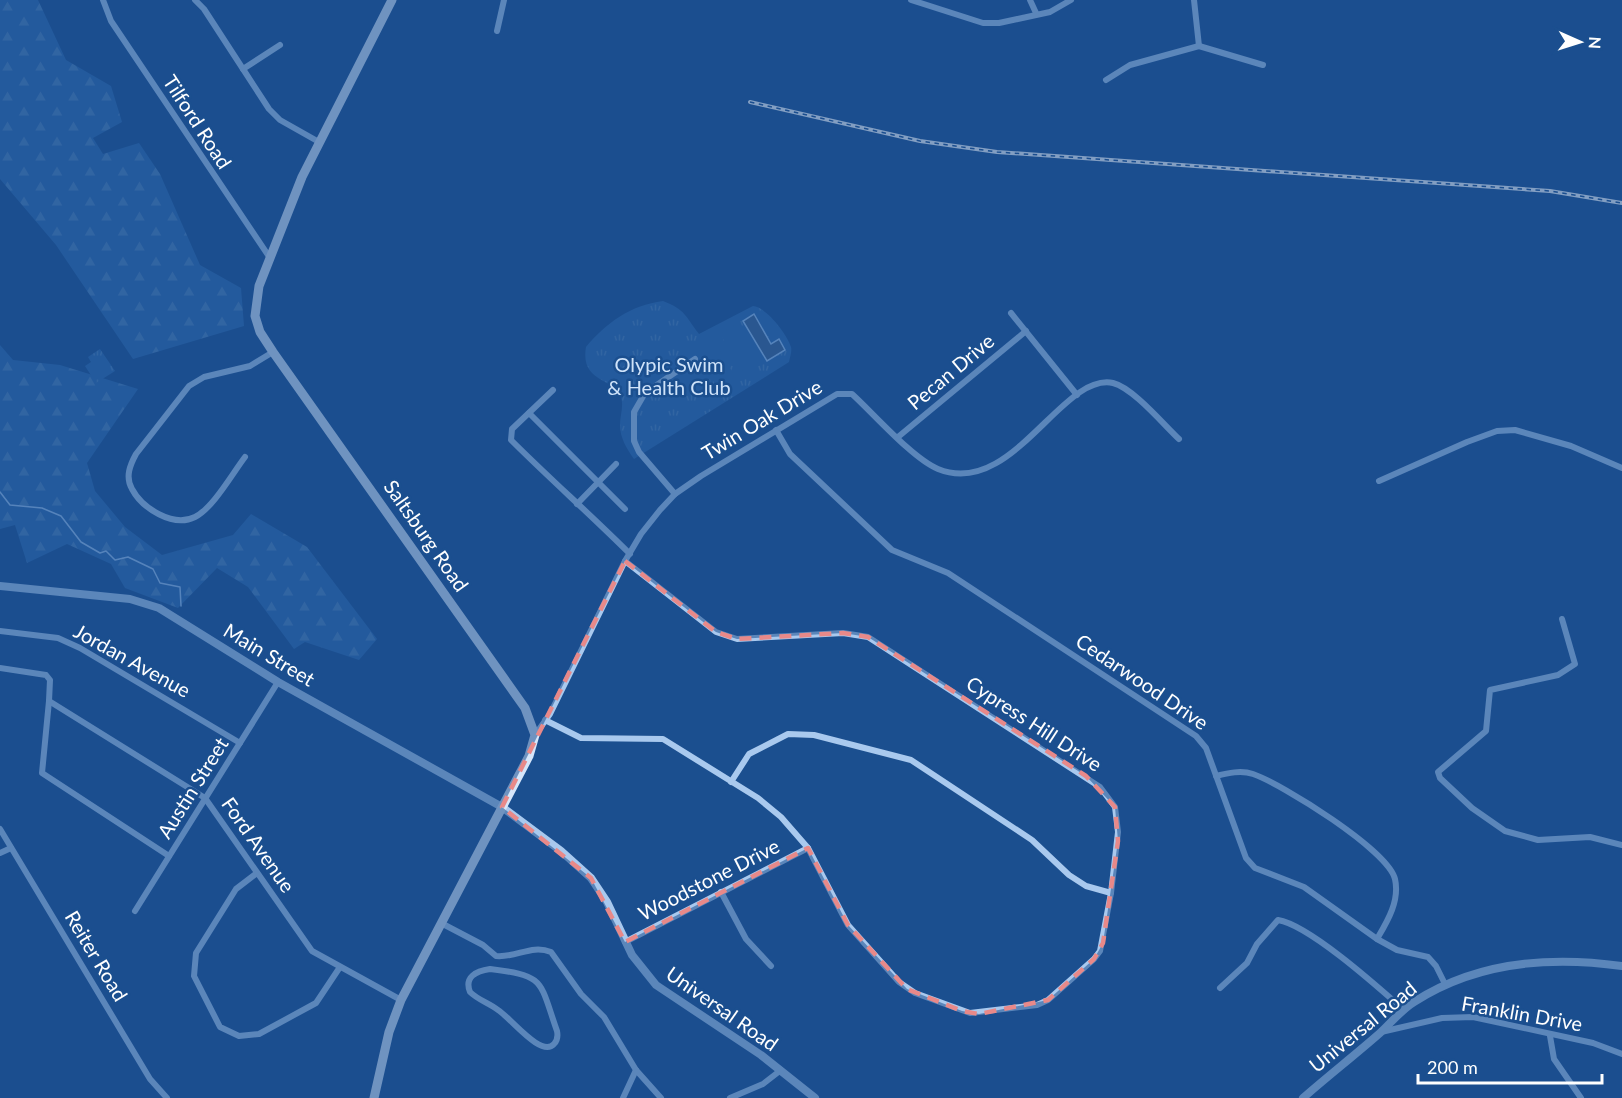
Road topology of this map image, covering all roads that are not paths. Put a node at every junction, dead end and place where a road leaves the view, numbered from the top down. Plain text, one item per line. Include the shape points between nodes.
1 (104, 0) edge
2 (195, 0) edge
3 (392, 0) edge
4 (504, 0) edge
5 (911, 0) edge
6 (1030, 0) edge
7 (1071, 0) edge
8 (1194, 0) edge
9 (925, 2) edge
10 (1036, 14) junction
11 (497, 31) dead end
12 (280, 45) dead end
13 (1199, 46) junction
14 (1263, 65) dead end
15 (243, 69) junction
16 (1106, 80) dead end
17 (319, 142) junction
18 (270, 258) junction
19 (1011, 313) dead end
20 (1026, 331) junction
21 (273, 352) junction
22 (695, 359) dead end
23 (554, 390) dead end
24 (1077, 395) junction
25 (529, 413) junction
26 (776, 430) junction
27 (898, 437) junction
28 (1179, 439) dead end
29 (245, 457) dead end
30 (616, 464) dead end
31 (1622, 468) edge
32 (1379, 481) dead end
33 (598, 482) junction
34 (675, 494) junction
35 (577, 504) junction
36 (625, 509) dead end
37 (630, 554) junction
38 (625, 561) junction
39 (0, 586) edge
40 (1562, 619) dead end
41 (0, 631) edge
42 (0, 668) edge
43 (278, 682) junction
44 (49, 700) junction
45 (545, 720) junction
46 (535, 735) junction
47 (240, 743) junction
48 (1216, 776) junction
49 (731, 782) junction
50 (205, 798) junction
51 (502, 807) junction
52 (0, 829) edge
53 (1622, 845) edge
54 (11, 848) junction
55 (808, 848) junction
56 (0, 854) edge
57 (169, 856) junction
58 (257, 873) junction
59 (721, 892) junction
60 (1111, 893) junction
61 (135, 911) dead end
62 (441, 922) junction
63 (1377, 939) junction
64 (625, 942) junction
65 (493, 955) junction
66 (771, 966) dead end
67 (1622, 966) edge
68 (340, 967) junction
69 (490, 969) junction
70 (1445, 984) junction
71 (1220, 988) dead end
72 (401, 1000) junction
73 (1404, 1010) junction
74 (1380, 1032) junction
75 (1550, 1036) junction
76 (1622, 1054) edge
77 (636, 1070) junction
78 (781, 1070) junction
79 (646, 1081) junction
80 (631, 1083) junction
81 (167, 1098) edge
82 (374, 1098) edge
83 (623, 1098) edge
84 (661, 1098) edge
85 (730, 1098) edge
86 (815, 1098) edge
87 (1303, 1098) edge
88 (1581, 1098) edge

1 - 18 street, Tilford Road via 111,21
2 - 15 street
3 - 17 main road, Saltsburg Road
4 - 11 street
5 - 9 street
6 - 10 street
7 - 10 street via 1050,12
8 - 13 street
9 - 10 street via 983,23
12 - 15 street
13 - 14 street
13 - 16 street via 1130,66
15 - 17 street via 268,109
17 - 18 main road, Saltsburg Road
18 - 21 main road, Saltsburg Road via 254,310 260,332
19 - 20 street
20 - 24 street
20 - 27 street, Pecan Drive
21 - 29 street via 250,366 204,377 189,386 129,465 129,482 138,497 159,514 171,519 193,518 204,511
21 - 46 main road, Saltsburg Road via 525,708
22 - 34 street via 645,393 634,412 634,441 639,452
23 - 25 street
24 - 27 street, Twin Oak Drive via 1004,459 964,475 936,469
24 - 28 street, Twin Oak Drive via 1093,385 1114,384 1125,389
25 - 33 street
25 - 35 street via 511,432 511,440
26 - 27 street, Twin Oak Drive via 837,394 848,393
26 - 34 street, Twin Oak Drive
26 - 48 street, Cedarwood Drive via 790,454 892,550 948,573 1196,736 1206,748
30 - 33 street
31 - 32 street via 1571,446 1515,430 1497,431 1467,442
33 - 35 street
33 - 36 street
34 - 37 street, Twin Oak Drive
35 - 37 street
37 - 38 street, Twin Oak Drive
38 - 45 street, Twin Oak Drive
38 - 60 street, Cypress Hill Drive via 716,632 737,639 843,633 868,637 1086,776 1109,799 1118,819
39 - 43 street, Main Street via 130,599 159,608
40 - 53 street via 1575,664 1558,675 1490,690 1486,731 1438,772 1472,808 1504,831 1538,840 1590,837
41 - 47 street, Jordan Avenue via 58,638 80,648
42 - 44 street via 46,675 50,680
43 - 47 street, Austin Street
43 - 51 street, Main Street
44 - 50 street, Ford Avenue
44 - 57 street via 42,773
45 - 46 street, Twin Oak Drive
45 - 49 street, Cypress Hill Drive via 581,738 663,739
46 - 51 main road via 531,754
47 - 50 street, Austin Street
48 - 63 street, Cedarwood Drive via 1246,858 1255,868 1304,887
48 - 63 street via 1254,774 1329,815 1382,861 1392,872 1395,887 1393,911
49 - 55 street, Cypress Hill Drive via 781,817
49 - 60 street via 749,754 788,734 814,735 910,760 1032,840 1069,875 1086,886
50 - 57 street, Austin Street
50 - 58 street, Ford Avenue
51 - 62 main road
51 - 64 street, Universal Road via 591,878
52 - 54 street, Reiter Road
54 - 56 street
54 - 81 street, Reiter Road via 150,1079
55 - 59 street, Woodstone Drive
55 - 60 street, Cypress Hill Drive via 848,925 899,982 915,993 970,1013 1037,1005 1059,993 1100,951
57 - 61 street, Austin Street
58 - 68 street, Ford Avenue via 312,951
58 - 68 street via 236,889 196,953 194,976 220,1027 239,1036 259,1034 316,1003
59 - 64 street, Woodstone Drive
59 - 66 street via 742,933
62 - 65 street via 483,945
62 - 72 main road
63 - 70 street, Cedarwood Drive via 1397,950 1428,957
64 - 78 street, Universal Road via 656,985
65 - 69 street
65 - 77 street via 515,955 532,948 551,952 581,994 604,1017
67 - 70 street, Universal Road via 1569,962 1505,966
68 - 72 street, Ford Avenue
69 - 69 street via 470,977 470,992 509,1018 536,1045 552,1046 557,1031 539,983 523,973
70 - 73 street, Universal Road
71 - 73 street via 1246,963 1278,920 1302,930
72 - 82 main road via 389,1032
73 - 74 street, Universal Road
74 - 75 street, Franklin Drive via 1473,1017
74 - 87 street, Universal Road
75 - 76 street, Franklin Drive via 1593,1043
75 - 88 street via 1554,1059
77 - 79 street
77 - 80 street
78 - 85 street via 763,1084
78 - 86 street, Universal Road
79 - 80 street
79 - 84 street
80 - 83 street

